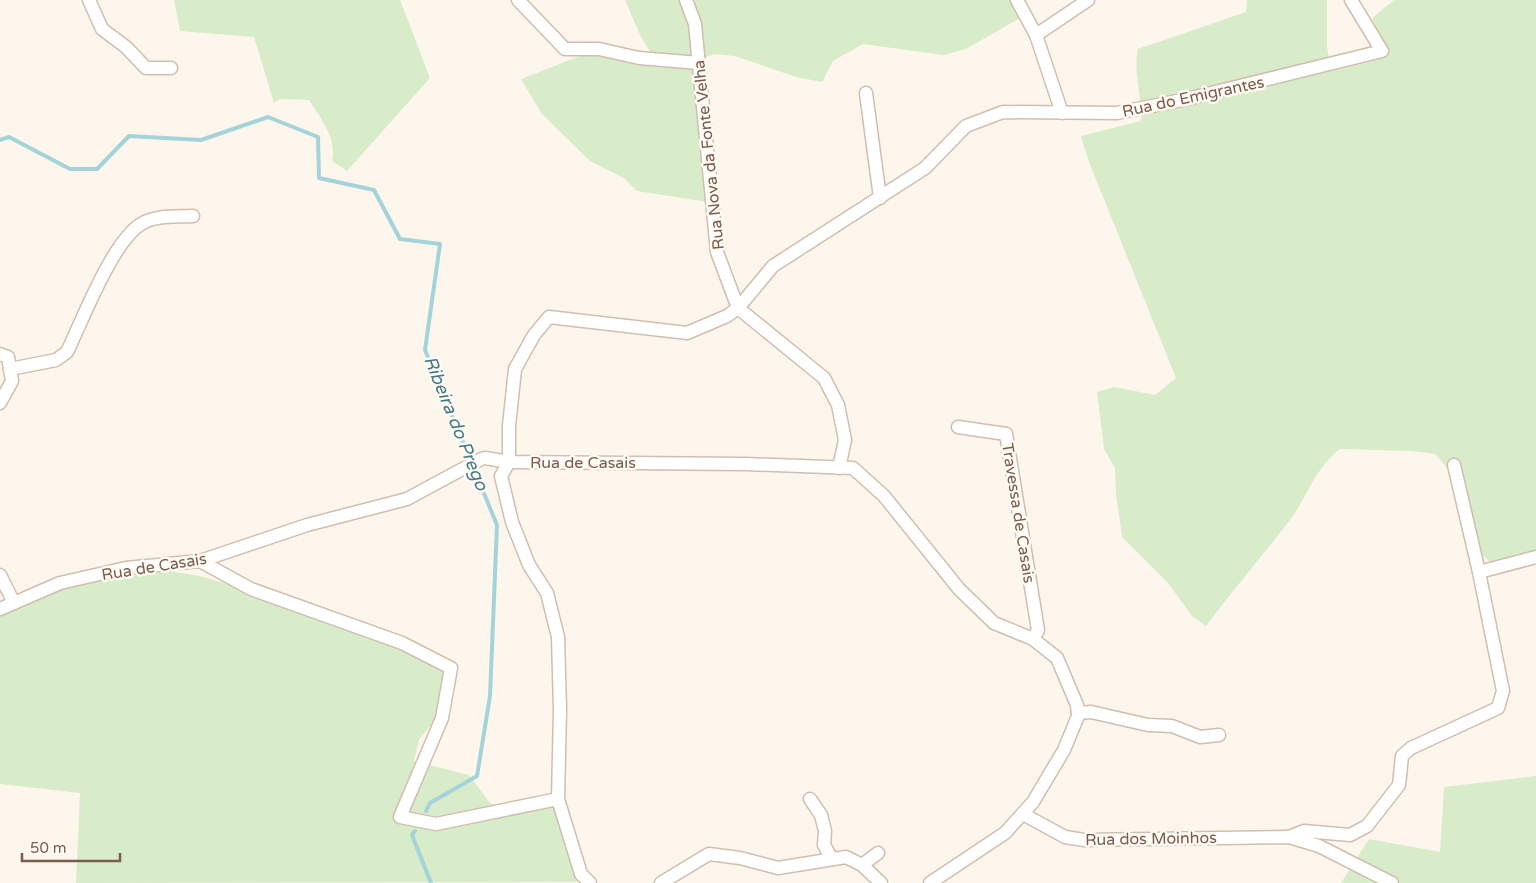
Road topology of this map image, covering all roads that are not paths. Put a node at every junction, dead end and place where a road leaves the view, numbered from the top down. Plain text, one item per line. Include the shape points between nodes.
1 (89, 0) edge
2 (518, 0) edge
3 (686, 0) edge
4 (1016, 0) edge
5 (1088, 0) edge
6 (1351, 0) edge
7 (1036, 35) junction
8 (699, 63) junction
9 (172, 68) dead end
10 (866, 93) dead end
11 (1062, 113) junction
12 (880, 198) junction
13 (193, 216) dead end
14 (738, 308) junction
15 (0, 354) edge
16 (10, 369) junction
17 (0, 403) edge
18 (958, 427) dead end
19 (509, 462) junction
20 (1454, 465) dead end
21 (840, 468) junction
22 (1536, 557) edge
23 (200, 561) junction
24 (1479, 572) junction
25 (0, 575) edge
26 (14, 603) junction
27 (0, 609) edge
28 (1033, 639) junction
29 (1078, 713) junction
30 (1218, 735) dead end
31 (558, 799) junction
32 (810, 799) dead end
33 (1022, 814) junction
34 (1289, 837) junction
35 (878, 853) dead end
36 (832, 859) junction
37 (862, 865) junction
38 (590, 883) edge
39 (661, 883) edge
40 (881, 883) edge
41 (930, 883) edge
42 (1392, 883) edge

1 - 9 street via 102,29 146,68
2 - 8 street via 566,50 599,49 639,58
3 - 8 street, Rua Nova da Fonte Velha via 695,24
4 - 7 street
5 - 7 street
6 - 11 street, Rua do Emigrantes via 1382,51 1117,113
7 - 11 street
8 - 14 street, Rua Nova da Fonte Velha via 717,252
10 - 12 street
11 - 12 street, Rua do Emigrantes via 1004,112 966,126 925,168
12 - 14 street, Rua do Emigrantes via 773,266
13 - 16 street via 158,218 140,224 113,256 67,352 56,360
14 - 19 street via 687,333 549,318 534,335 515,369
14 - 21 street via 824,378 838,404 845,440
15 - 16 street via 8,358
16 - 17 street via 12,381
18 - 28 street, Travessa de Casais via 1006,434 1038,630
19 - 21 street, Rua de Casais
19 - 23 street, Rua de Casais via 481,459 407,500 307,525
19 - 31 street via 501,476 512,522 529,565 547,593 558,637
20 - 24 street
21 - 28 street, Rua de Casais via 853,468 884,496 959,589 994,623
22 - 24 street
23 - 26 street, Rua de Casais via 126,568 60,583
23 - 31 street via 251,589 402,643 451,668 442,718 400,817 442,823
24 - 34 street via 1502,691 1498,708 1411,748 1402,756 1399,785 1367,826 1350,834 1304,831
25 - 26 street
26 - 27 street, Rua de Casais
28 - 29 street, Rua de Casais via 1057,658
29 - 30 street via 1091,712 1148,725 1172,726 1200,737
29 - 33 street via 1064,750 1033,802
31 - 38 street via 581,874
32 - 36 street via 821,815 824,845
33 - 34 street, Rua dos Moinhos via 1065,837 1084,840
33 - 41 street via 1005,833
34 - 42 street, Rua dos Moinhos via 1319,846
35 - 37 street
36 - 37 street via 846,857
36 - 39 street via 778,868 709,854
37 - 40 street

